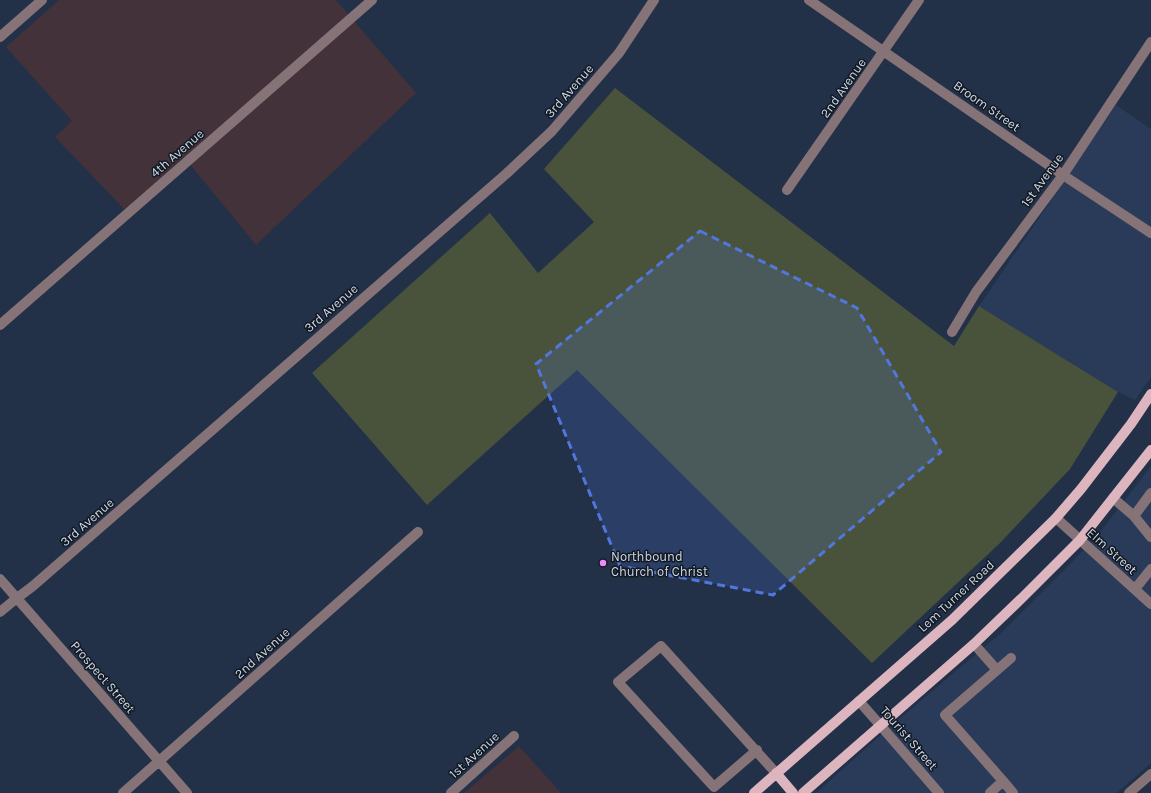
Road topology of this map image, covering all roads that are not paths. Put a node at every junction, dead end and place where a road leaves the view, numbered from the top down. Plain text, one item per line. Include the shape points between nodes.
1 (42, 0) edge
2 (372, 0) edge
3 (654, 0) edge
4 (809, 0) edge
5 (919, 0) edge
6 (0, 37) edge
7 (1151, 42) edge
8 (884, 51) junction
9 (1063, 175) junction
10 (787, 190) dead end
11 (1151, 233) edge
12 (0, 325) edge
13 (952, 332) dead end
14 (1151, 394) edge
15 (1151, 450) edge
16 (1151, 493) edge
17 (1113, 498) junction
18 (1134, 516) junction
19 (1056, 518) junction
20 (418, 532) dead end
21 (1151, 536) edge
22 (1080, 540) junction
23 (1151, 569) edge
24 (0, 579) edge
25 (1135, 589) junction
26 (17, 598) junction
27 (1151, 604) edge
28 (0, 612) edge
29 (974, 644) junction
30 (1011, 658) dead end
31 (997, 670) junction
32 (858, 701) junction
33 (880, 725) junction
34 (514, 736) dead end
35 (757, 750) junction
36 (160, 761) junction
37 (776, 773) junction
38 (1151, 774) edge
39 (1003, 782) junction
40 (123, 793) edge
41 (187, 793) edge
42 (451, 793) edge
43 (754, 793) edge
44 (793, 793) edge
45 (803, 793) edge
46 (939, 793) edge
47 (990, 793) edge
48 (1013, 793) edge
49 (1129, 793) edge

1 - 6 street
2 - 12 street, 4th Avenue
3 - 26 street, 3rd Avenue via 619,53 552,131 506,174
4 - 8 street, Broom Street
5 - 8 street, 2nd Avenue
7 - 9 street, 1st Avenue
8 - 9 street, Broom Street
8 - 10 street, 2nd Avenue
9 - 11 street, Broom Street
9 - 13 street, 1st Avenue via 976,292
14 - 19 main road, Lem Turner Road via 1131,424
15 - 17 main road
16 - 18 street
17 - 18 street
17 - 22 main road
18 - 21 street
19 - 22 street, Elm Street
19 - 32 main road, Lem Turner Road via 952,620
20 - 36 street, 2nd Avenue
22 - 25 street, Elm Street
22 - 29 main road
23 - 25 street
24 - 26 street, Prospect Street
25 - 27 street, Elm Street
26 - 28 street, 3rd Avenue
26 - 36 street, Prospect Street
29 - 31 street
29 - 33 main road
30 - 31 street
31 - 39 street via 946,715
32 - 33 street, Tourist Street
32 - 37 main road, Lem Turner Road
33 - 45 main road
33 - 46 street, Tourist Street
34 - 42 street, 1st Avenue
35 - 35 street via 661,646 618,682 714,787
35 - 37 street
36 - 40 street, 2nd Avenue
36 - 41 street, Prospect Street
37 - 43 main road, Lem Turner Road
37 - 44 main road
38 - 49 street
39 - 47 street
39 - 48 street

